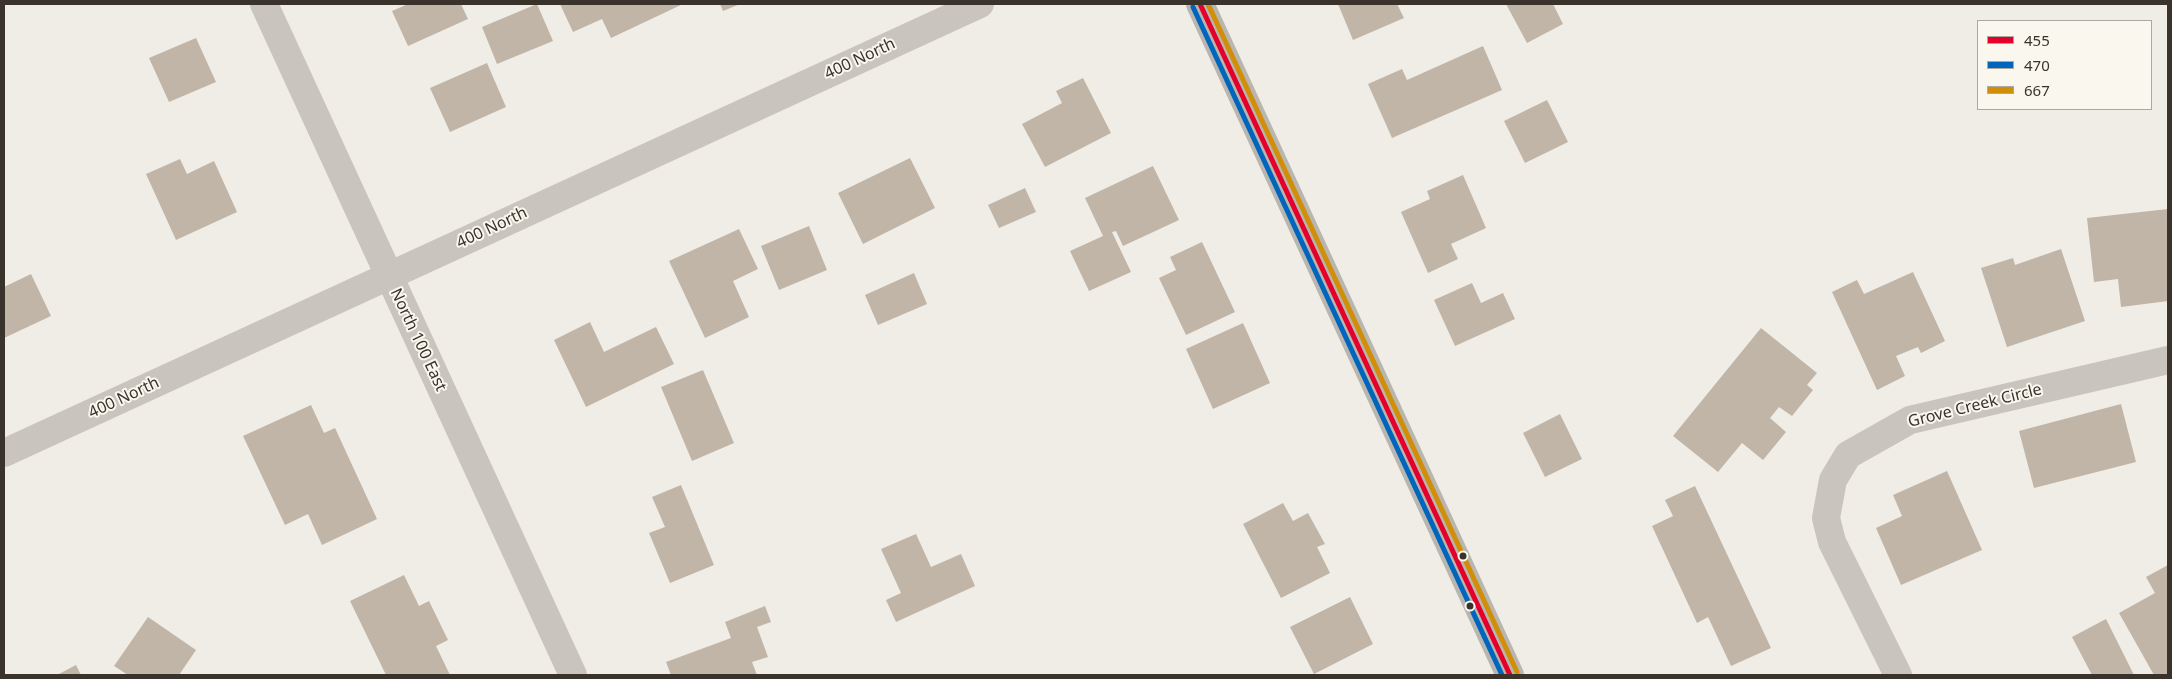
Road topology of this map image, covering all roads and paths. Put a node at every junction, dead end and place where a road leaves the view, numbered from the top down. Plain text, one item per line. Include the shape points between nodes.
1 (264, 4) edge
2 (980, 4) edge
3 (1200, 4) edge
4 (389, 276) junction
5 (2168, 360) edge
6 (4, 453) edge
7 (573, 675) edge
8 (1510, 675) edge
9 (1898, 675) edge

1 - 4 street, North 100 East
2 - 4 street, 400 North
3 - 8 main road
4 - 6 street, 400 North
4 - 7 street, North 100 East
5 - 9 street, Grove Creek Circle via 1910,420 1848,455 1834,480 1826,518 1832,542

